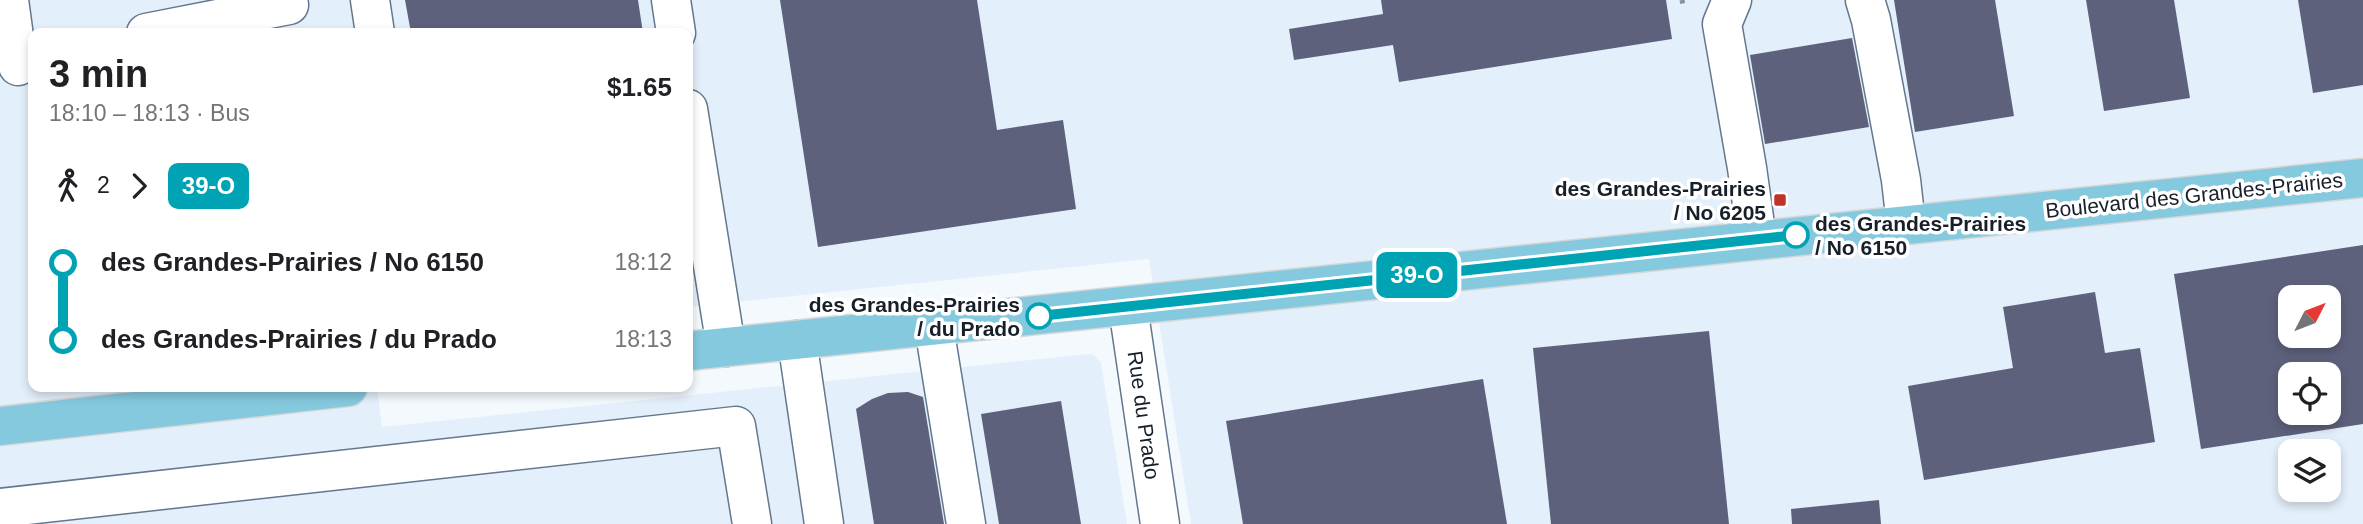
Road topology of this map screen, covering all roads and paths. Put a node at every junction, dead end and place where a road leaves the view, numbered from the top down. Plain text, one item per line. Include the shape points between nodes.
1 (9, 0) edge
2 (288, 0) edge
3 (370, 0) edge
4 (671, 0) edge
5 (1732, 0) edge
6 (1865, 0) edge
7 (172, 28) edge
8 (374, 28) edge
9 (675, 28) edge
10 (18, 66) dead end
11 (693, 140) edge
12 (2363, 178) edge
13 (1906, 224) junction
14 (1757, 240) junction
15 (1128, 307) junction
16 (934, 327) junction
17 (797, 340) junction
18 (726, 347) junction
19 (693, 350) edge
20 (253, 392) edge
21 (158, 397) edge
22 (0, 426) edge
23 (0, 508) edge
24 (752, 524) edge
25 (824, 524) edge
26 (966, 524) edge
27 (1160, 524) edge

1 - 10 street
2 - 7 street via 289,5
3 - 8 street
4 - 9 street
5 - 14 street via 1722,24
6 - 13 street
11 - 18 street
12 - 13 main road, Boulevard des Grandes-Prairies
13 - 14 main road, Boulevard des Grandes-Prairies
14 - 15 main road, Boulevard des Grandes-Prairies
15 - 16 main road, Boulevard des Grandes-Prairies
15 - 27 street, Rue du Prado
16 - 17 main road, Boulevard des Grandes-Prairies
16 - 26 street
17 - 18 main road, Boulevard des Grandes-Prairies
17 - 25 street
18 - 19 main road, Boulevard des Grandes-Prairies
20 - 21 main road
21 - 22 main road
23 - 24 street via 736,426

